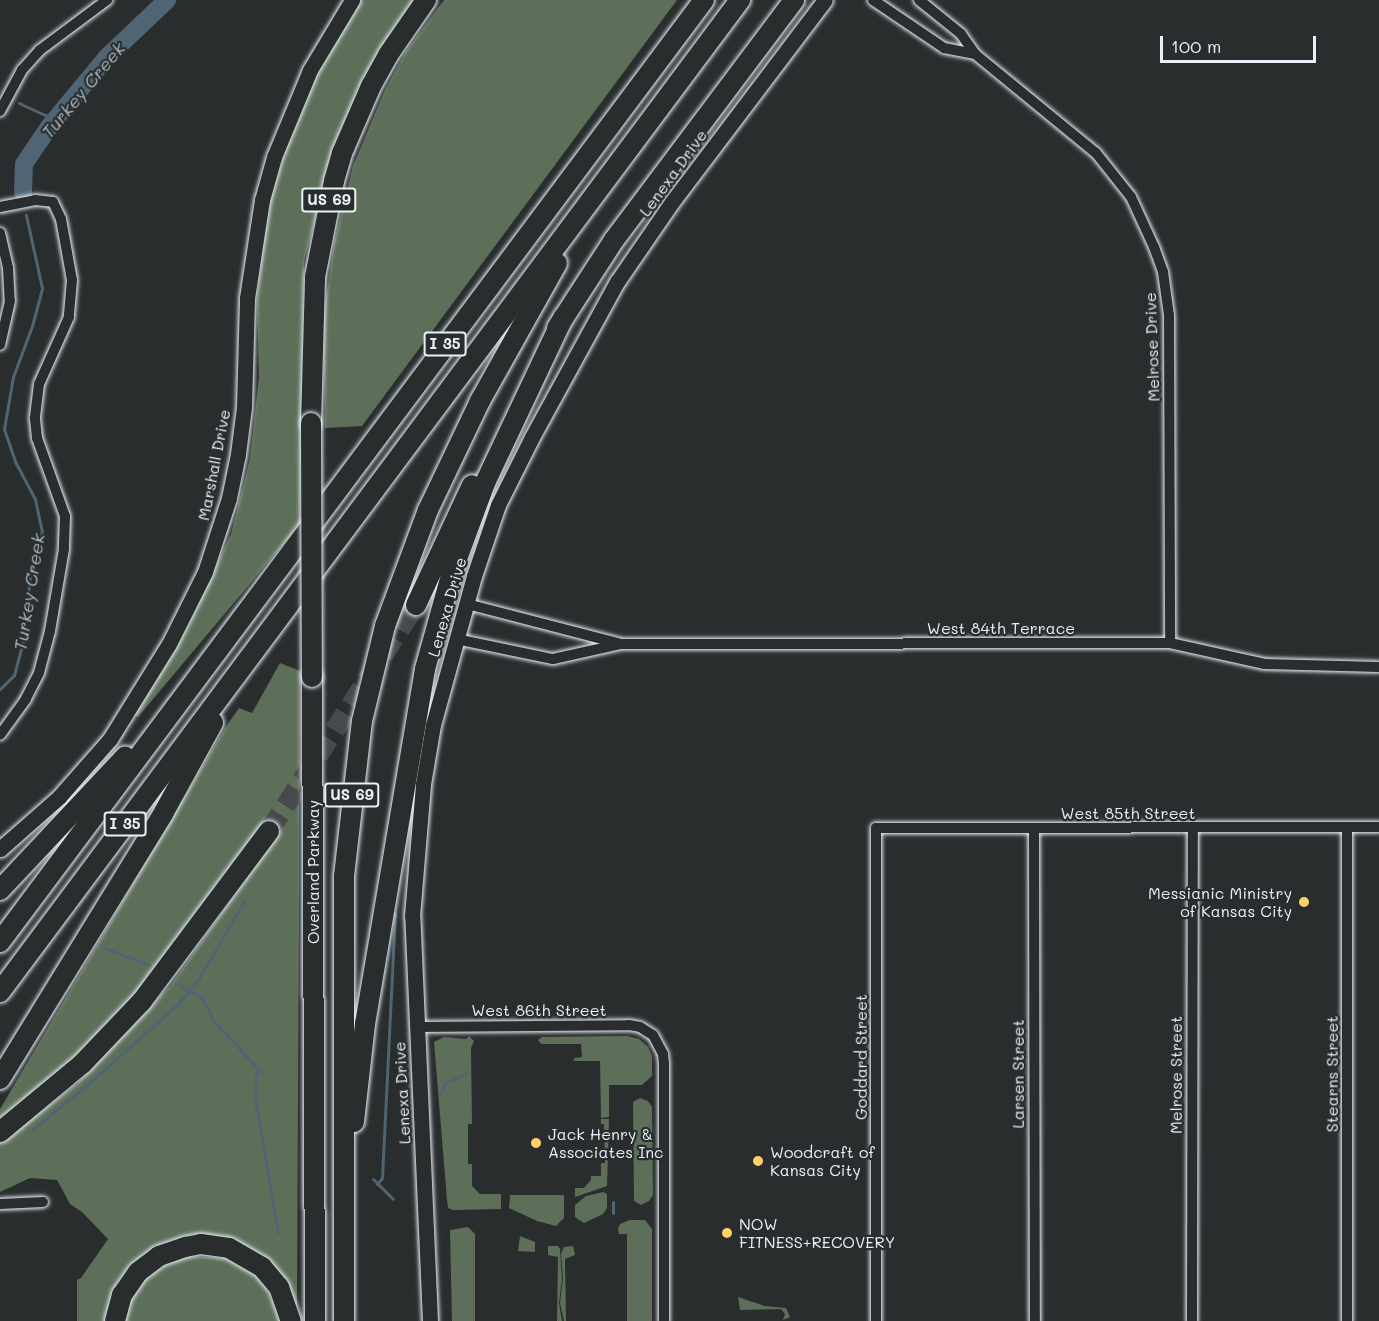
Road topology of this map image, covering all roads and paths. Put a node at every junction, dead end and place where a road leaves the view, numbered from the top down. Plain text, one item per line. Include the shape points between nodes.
1 (108, 0) edge
2 (352, 0) edge
3 (426, 0) edge
4 (704, 0) edge
5 (740, 0) edge
6 (794, 0) edge
7 (825, 0) edge
8 (873, 0) edge
9 (919, 0) edge
10 (975, 54) junction
11 (0, 111) edge
12 (594, 196) junction
13 (0, 207) edge
14 (0, 233) edge
15 (563, 318) junction
16 (0, 345) edge
17 (467, 604) junction
18 (416, 605) tunnel mouth
19 (456, 639) junction
20 (1170, 643) junction
21 (621, 644) junction
22 (250, 656) junction
23 (1379, 667) edge
24 (189, 689) junction
25 (0, 735) edge
26 (1347, 827) junction
27 (1379, 827) edge
28 (876, 828) joint
29 (1034, 828) junction
30 (1193, 829) junction
31 (269, 831) tunnel mouth
32 (1, 845) edge
33 (0, 890) edge
34 (0, 942) edge
35 (0, 992) edge
36 (416, 1027) junction
37 (0, 1078) edge
38 (0, 1132) edge
39 (43, 1202) dead end
40 (0, 1204) edge
41 (344, 1211) junction
42 (115, 1321) edge
43 (291, 1321) edge
44 (315, 1321) edge
45 (344, 1321) edge
46 (430, 1321) edge
47 (664, 1321) edge
48 (876, 1321) edge
49 (1035, 1321) edge
50 (1192, 1321) edge
51 (1347, 1321) edge

1 - 11 street via 40,50 22,70
2 - 32 street, Marshall Drive via 310,70 274,157 262,200 247,298 244,407 238,454 230,498 205,572 169,644 110,739 59,797
3 - 44 highway, Overland Parkway / US 69, bridge via 388,55 342,153 315,277 311,423
4 - 24 highway, I 35
5 - 12 highway, I 35
6 - 15 highway via 614,240
7 - 17 street, Lenexa Drive via 672,202 611,292 498,506
8 - 10 street, Melrose Drive via 944,48
9 - 10 street, Melrose Drive via 960,34
10 - 20 street, Melrose Drive via 1096,153 1131,197 1160,264 1169,315
12 - 22 highway, I 35
12 - 41 highway, US 69 via 446,470 407,562 385,627 355,769 344,876
13 - 25 street via 35,200 53,202 61,219 72,280 69,316 39,384 35,411 37,438 65,516 64,549 39,673
14 - 16 street via 10,293
15 - 18 highway via 501,423
15 - 41 highway via 485,483 451,575 425,669 367,1013
17 - 19 street, Lenexa Drive
17 - 21 street, West 84th Terrace
19 - 21 street, West 84th Terrace via 553,659
19 - 36 street, Lenexa Drive via 433,725 423,784 412,916
20 - 21 street, West 84th Terrace
20 - 23 street, West 84th Terrace via 1265,664
22 - 35 highway, I 35
22 - 37 highway via 164,812
24 - 33 highway
24 - 34 highway, I 35
26 - 27 street, West 85th Street
26 - 30 street, West 85th Street
26 - 51 street, Stearns Street
28 - 29 street, West 85th Street
28 - 48 street, Goddard Street
29 - 30 street, West 85th Street
29 - 49 street, Larsen Street
30 - 50 street, Melrose Street
31 - 38 highway via 142,1001 82,1064
36 - 46 street, Lenexa Drive
36 - 47 street, West 86th Street via 629,1025 640,1027 658,1041 664,1064
39 - 40 street
41 - 45 highway, US 69
42 - 43 highway via 122,1295 138,1272 159,1256 201,1244 229,1248 262,1267 279,1287

